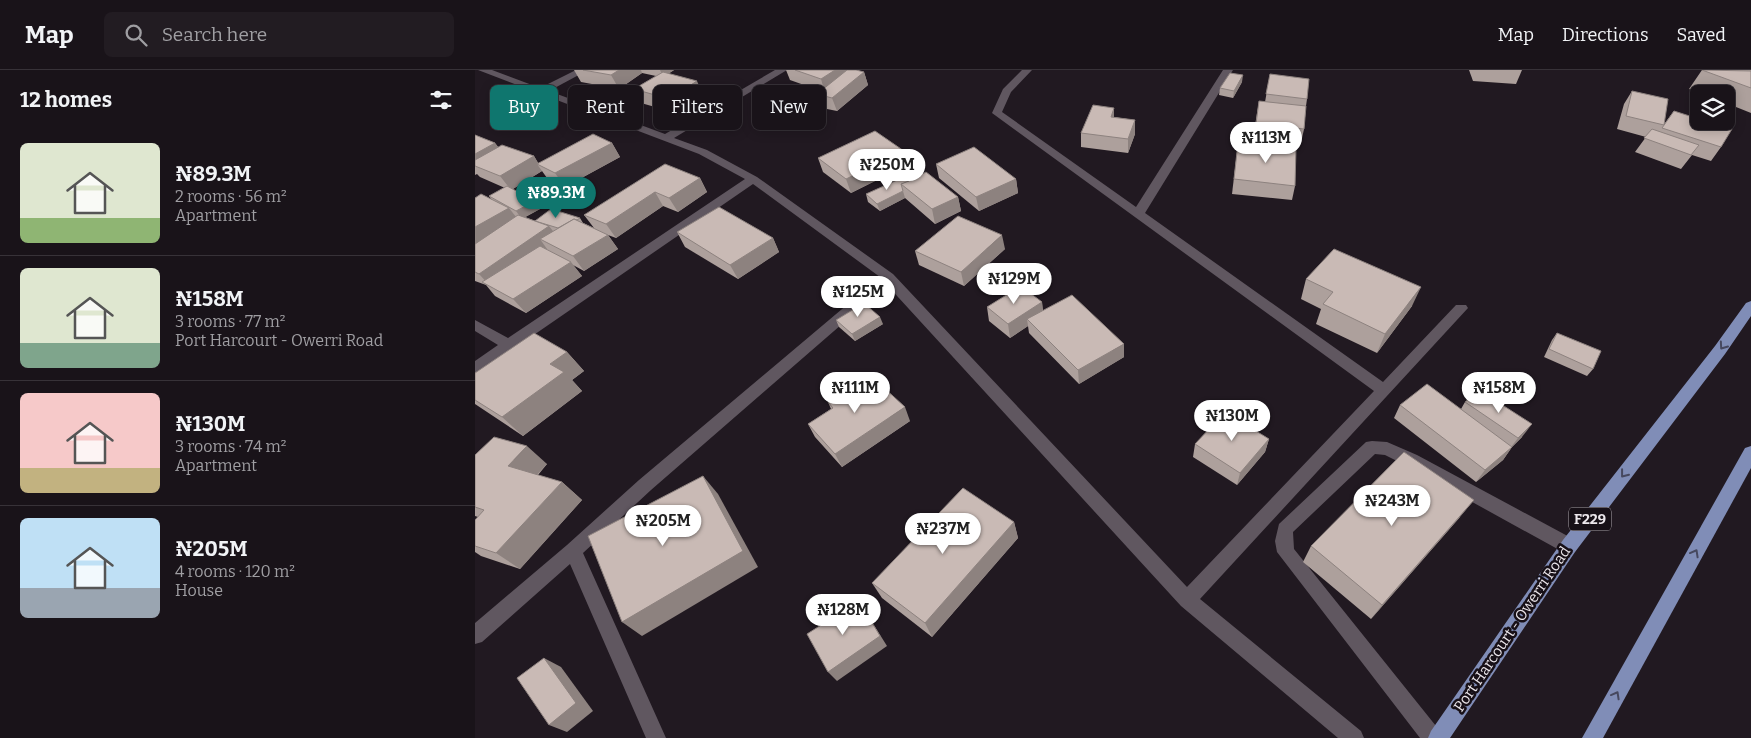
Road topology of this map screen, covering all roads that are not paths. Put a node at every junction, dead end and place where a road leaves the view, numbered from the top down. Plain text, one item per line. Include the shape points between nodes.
1 (483, 70) edge
2 (583, 70) edge
3 (782, 70) edge
4 (1027, 70) edge
5 (1228, 70) edge
6 (524, 85) edge
7 (553, 85) edge
8 (558, 97) edge
9 (666, 138) junction
10 (753, 179) junction
11 (1137, 214) junction
12 (888, 277) junction
13 (1751, 306) edge
14 (1461, 308) dead end
15 (475, 325) edge
16 (508, 345) junction
17 (475, 368) edge
18 (1384, 390) junction
19 (1751, 453) edge
20 (1569, 546) junction
21 (573, 551) junction
22 (1187, 600) junction
23 (475, 635) edge
24 (656, 738) edge
25 (1354, 738) edge
26 (1433, 738) edge
27 (1437, 738) edge
28 (1592, 738) edge

1 - 6 street
2 - 7 street
3 - 9 street
4 - 11 street via 1006,91 997,113
5 - 11 street
8 - 9 street
9 - 10 street via 703,152
10 - 12 street
10 - 16 street
11 - 18 street
12 - 21 street via 645,485
12 - 22 street
13 -> 20 main road, Port Harcourt - Owerri Road / F229
14 - 18 street
15 - 16 street
16 - 17 street
18 - 22 street
28 -> 19 main road
20 - 26 street via 1411,460 1387,449 1372,447 1285,528 1286,552
20 - 27 main road, Port Harcourt - Owerri Road / F229
21 - 23 street
21 - 24 street
22 - 25 street

